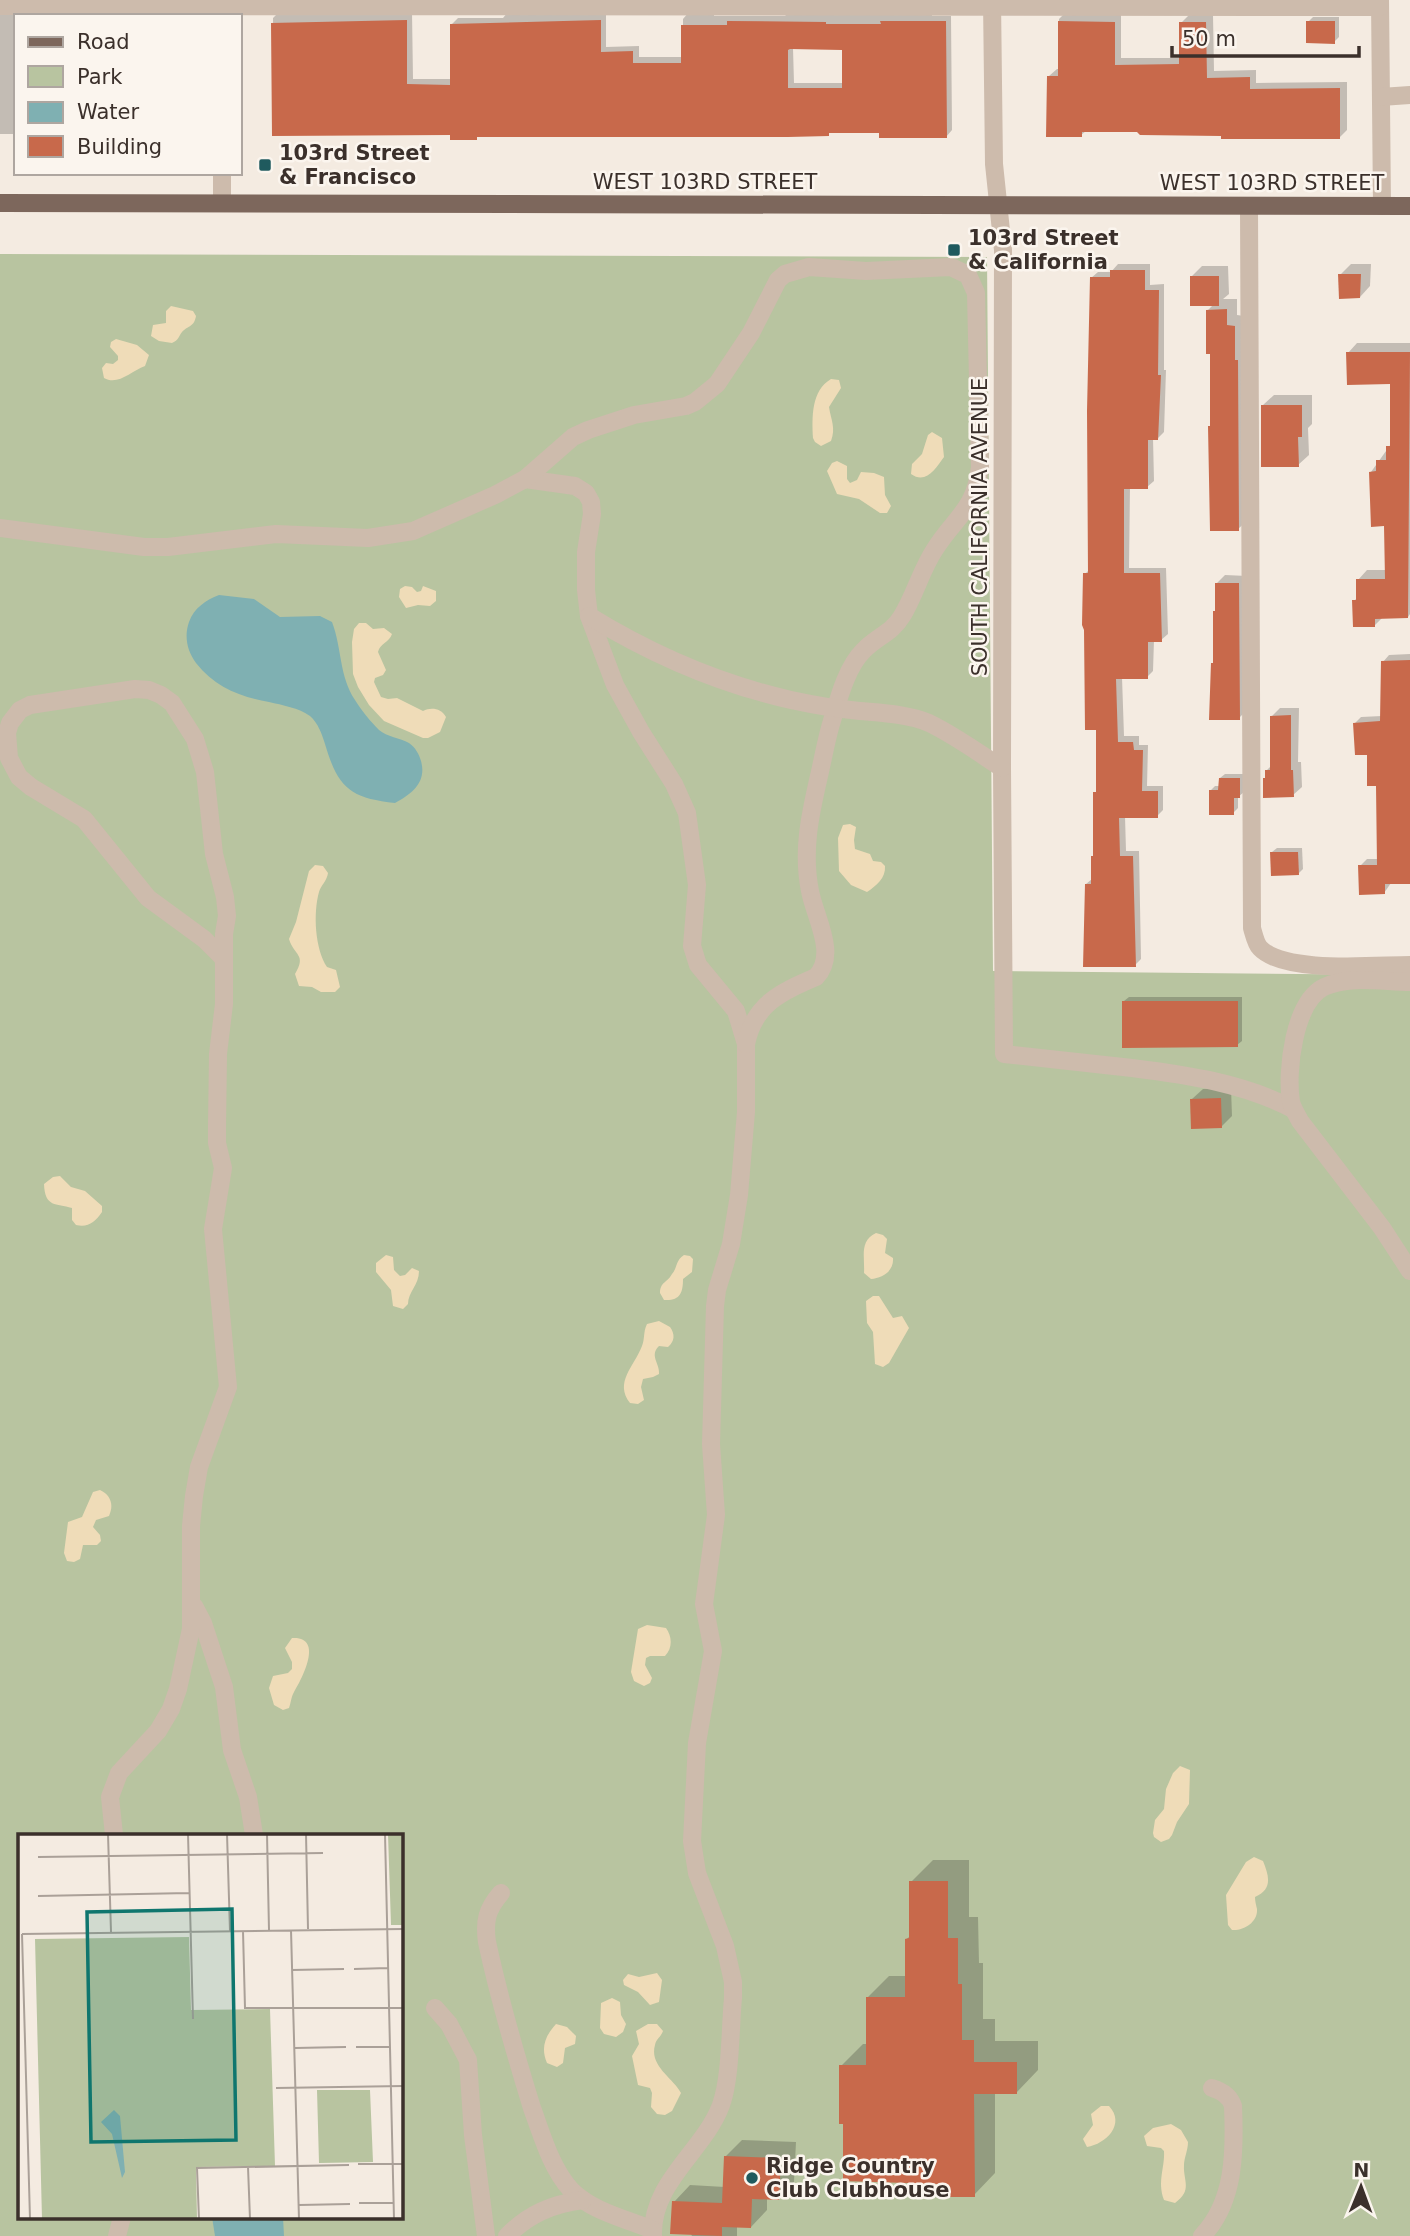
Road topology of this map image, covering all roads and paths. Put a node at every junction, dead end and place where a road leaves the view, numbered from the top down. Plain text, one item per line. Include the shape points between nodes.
1 (818, 3) edge
2 (993, 3) edge
3 (1186, 4) edge
4 (1380, 4) edge
5 (0, 6) edge
6 (221, 7) edge
7 (1410, 95) edge
8 (1381, 97) junction
9 (222, 175) edge
10 (0, 203) edge
11 (222, 203) junction
12 (998, 205) junction
13 (1249, 206) junction
14 (1382, 206) junction
15 (1410, 206) edge
16 (525, 479) junction
17 (0, 528) edge
18 (589, 616) junction
19 (836, 709) junction
20 (1002, 768) junction
21 (223, 958) junction
22 (1410, 965) edge
23 (1410, 982) edge
24 (746, 1044) junction
25 (1293, 1109) junction
26 (1410, 1271) edge
27 (193, 1603) junction
28 (114, 1834) edge
29 (254, 1834) edge
30 (501, 1893) dead end
31 (435, 2008) dead end
32 (1212, 2088) dead end
33 (583, 2200) junction
34 (122, 2218) edge
35 (653, 2233) edge
36 (117, 2236) edge
37 (486, 2236) edge
38 (507, 2236) edge
39 (1202, 2236) edge

1 - 2 street
1 - 6 street
2 - 3 street
2 - 12 street, SOUTH CALIFORNIA AVENUE
3 - 4 street
4 - 8 street
5 - 6 street
7 - 8 street
8 - 14 street
9 - 11 street
10 - 11 main road, WEST 103RD STREET
11 - 12 main road, WEST 103RD STREET
12 - 13 main road, WEST 103RD STREET
12 - 20 street, SOUTH CALIFORNIA AVENUE via 1003,250
13 - 14 main road, WEST 103RD STREET
13 - 22 street via 1252,928 1259,947 1275,960 1299,965
14 - 15 main road, WEST 103RD STREET
16 - 17 street via 436,522 392,536 275,534 144,547
16 - 18 street via 575,486 591,502 586,552
16 - 19 street via 573,437 634,415 686,406 707,394 751,333 785,274 809,267 877,271 951,267 968,275 977,310 977,487 961,517 933,551 902,617 861,652
18 - 19 street via 689,667 790,700
18 - 24 street via 615,685 687,813 697,885 692,946 698,965 736,1012
19 - 20 street via 928,723
19 - 24 street via 806,835 810,890 823,936 823,970 762,1007 749,1027
20 - 25 street, SOUTH CALIFORNIA AVENUE via 1003,1054 1223,1082
21 - 21 street via 227,916 205,772 195,738 172,703 149,690 135,689 30,705 15,715 7,733 9,758 19,777 84,819 148,898
21 - 27 street via 217,1126 223,1168 213,1229 228,1387 199,1467 194,1496
23 - 25 street via 1349,981 1315,993 1296,1034
24 - 35 street via 739,1195 715,1306 711,1444 716,1515 704,1604 713,1651 699,1721 692,1816 693,1856 725,1946 733,1998 722,2103 667,2185
25 - 26 street
27 - 28 street via 171,1709 114,1784 110,1797
27 - 29 street via 224,1687 232,1750 248,1797
30 - 33 street via 485,1920 496,1983 541,2132 564,2181
31 - 37 street via 468,2060
32 - 39 street via 1231,2099 1233,2106 1232,2159 1222,2207
33 - 35 street
33 - 38 street via 547,2207
34 - 36 street

